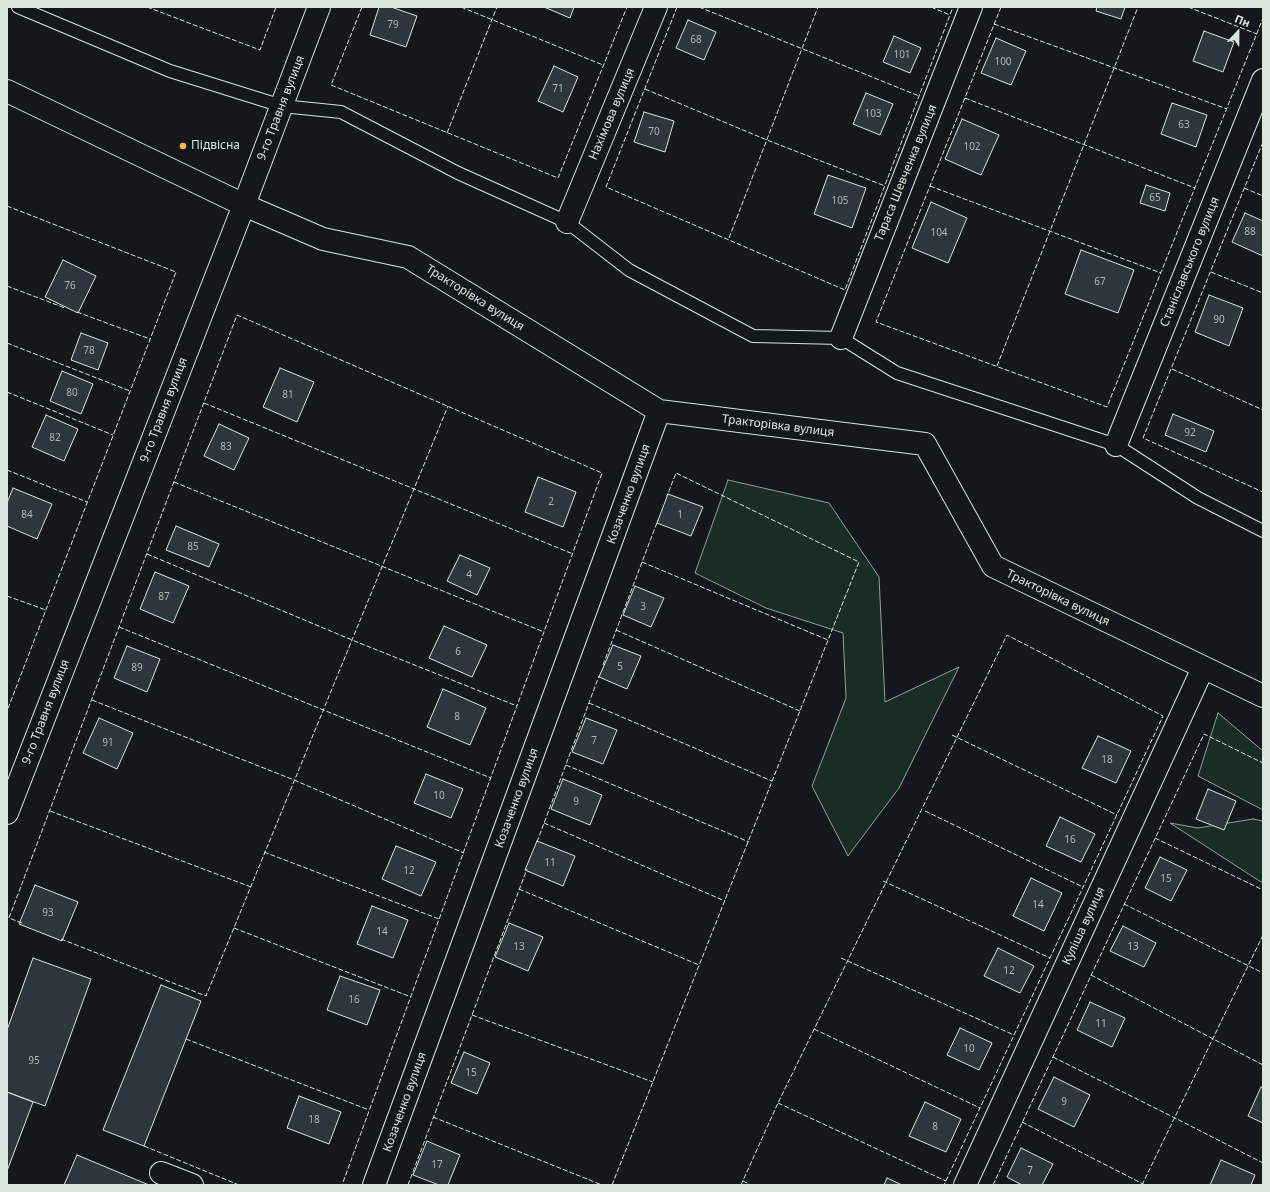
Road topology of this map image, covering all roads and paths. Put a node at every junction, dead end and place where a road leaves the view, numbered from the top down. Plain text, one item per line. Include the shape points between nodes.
1 (18, 7) edge
2 (319, 7) edge
3 (656, 7) edge
4 (971, 7) edge
5 (1263, 80) edge
6 (7, 91) edge
7 (282, 106) junction
8 (244, 205) junction
9 (567, 222) junction
10 (840, 338) junction
11 (659, 411) junction
12 (1116, 445) junction
13 (1263, 531) edge
14 (1203, 668) junction
15 (1263, 696) edge
16 (7, 812) edge
17 (161, 1173) dead end
18 (192, 1185) edge
19 (374, 1185) edge
20 (965, 1185) edge

1 - 7 lane via 170,71
2 - 7 street, 9-го Травня вулиця
3 - 9 street, Нахімова вулиця
4 - 10 street, Тараса Шевченка вулиця
5 - 12 street, Станіславського вулиця
6 - 8 street, Тракторівка вулиця
7 - 8 street, 9-го Травня вулиця
7 - 9 lane via 341,112 458,173
8 - 11 street, Тракторівка вулиця via 323,239 408,256
8 - 16 street, 9-го Травня вулиця
9 - 10 lane via 629,270 753,336
10 - 12 lane via 897,373
11 - 14 street, Тракторівка вулиця via 925,444 993,566
11 - 19 street, Козаченко вулиця
12 - 13 lane via 1198,498
14 - 15 street, Тракторівка вулиця
14 - 20 street, Куліша вулиця
17 - 18 street

